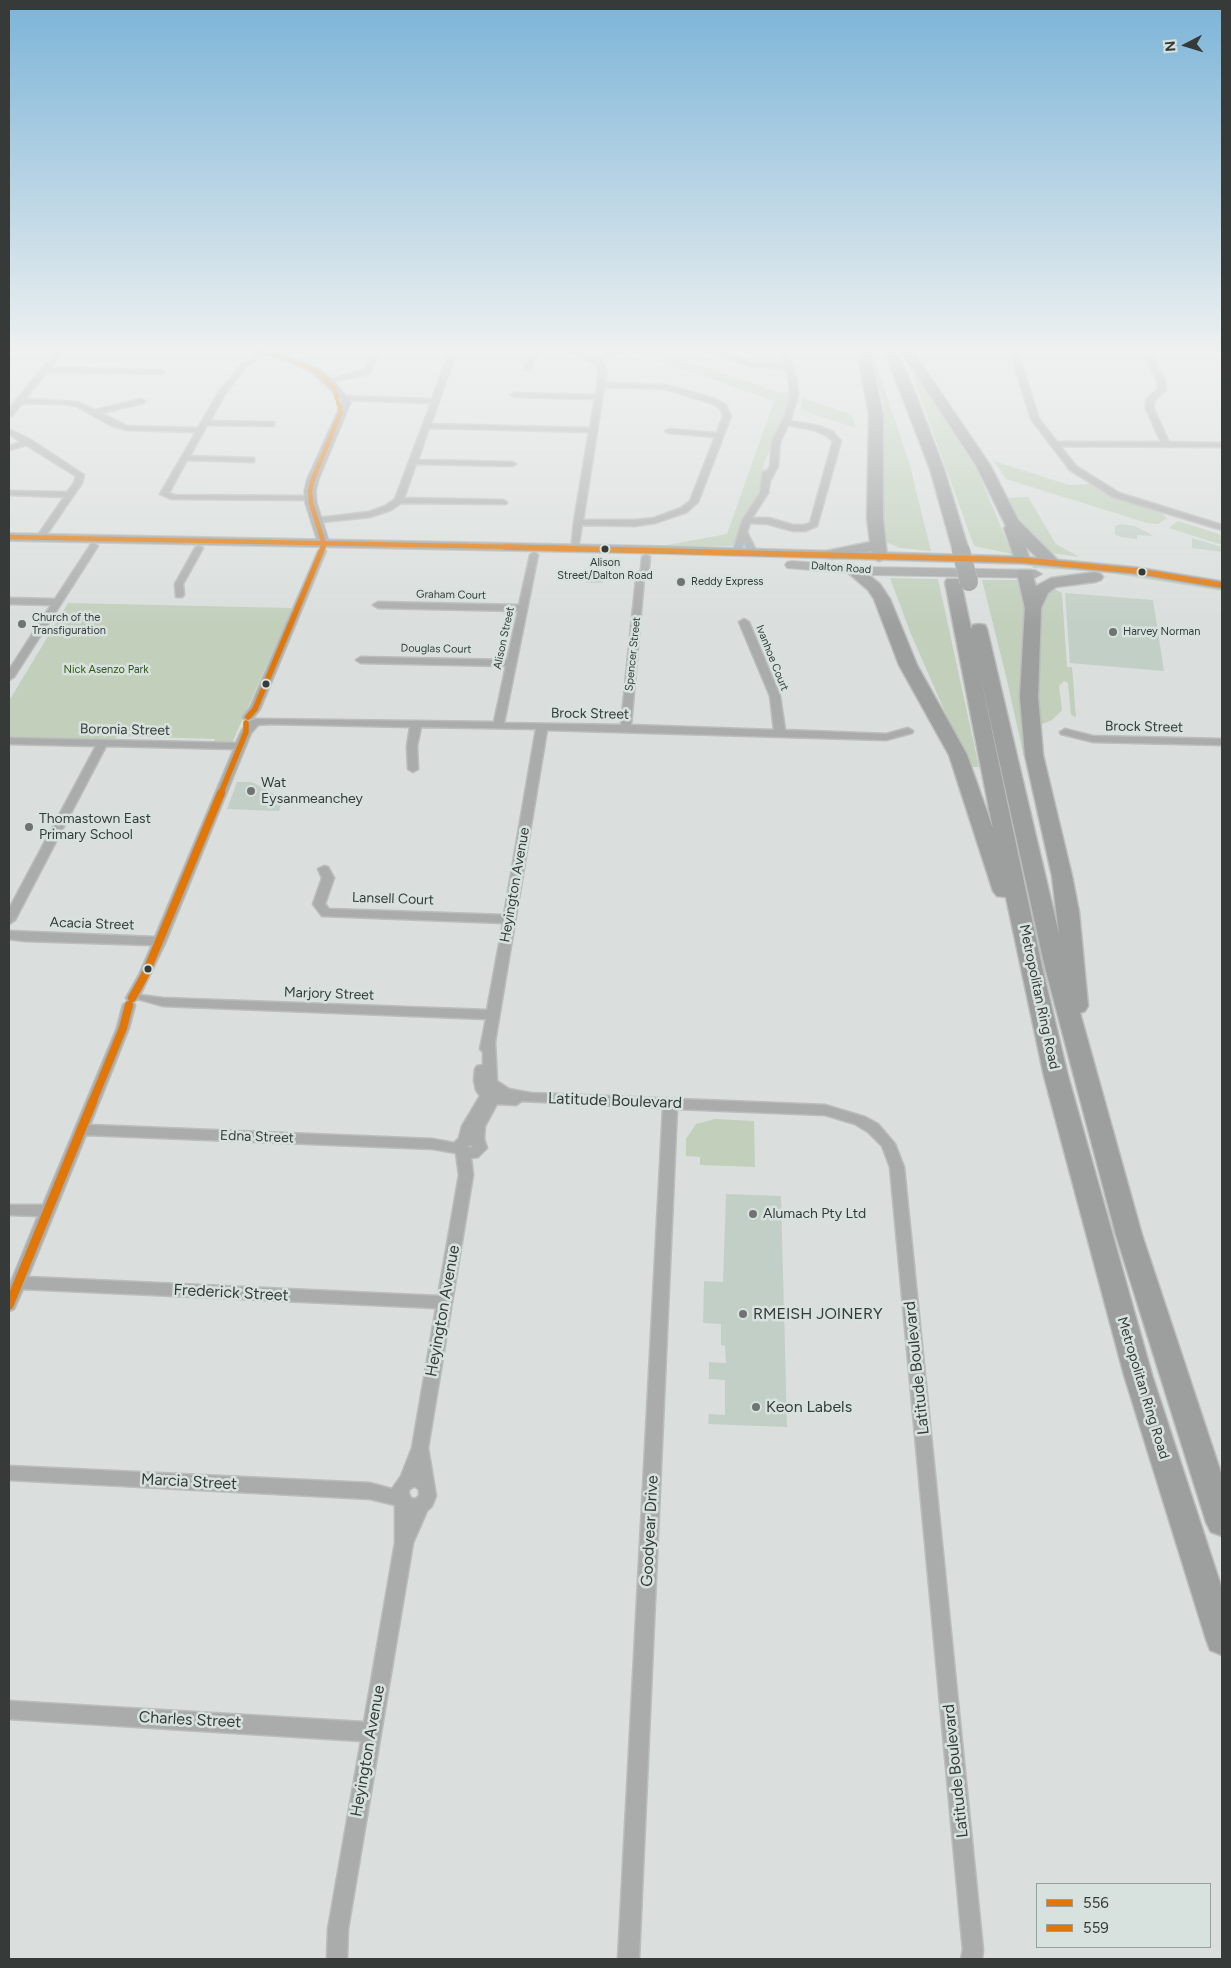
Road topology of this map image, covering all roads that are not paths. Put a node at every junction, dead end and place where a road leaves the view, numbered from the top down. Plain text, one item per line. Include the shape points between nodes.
1 (28, 442) joint
2 (193, 442) edge
3 (327, 442) edge
4 (420, 442) edge
5 (592, 442) edge
6 (716, 442) edge
7 (777, 442) edge
8 (837, 442) edge
9 (877, 442) edge
10 (913, 442) edge
11 (927, 442) edge
12 (967, 442) edge
13 (1055, 444) joint
14 (1166, 444) joint
15 (1222, 445) edge
16 (9, 448) edge
17 (184, 458) junction
18 (251, 460) dead end
19 (413, 462) junction
20 (512, 464) dead end
21 (9, 493) edge
22 (70, 494) junction
23 (165, 495) junction
24 (156, 498) dead end
25 (310, 498) junction
26 (399, 500) junction
27 (503, 502) dead end
28 (747, 520) junction
29 (317, 521) junction
30 (578, 522) junction
31 (1011, 522) junction
32 (939, 526) dead end
33 (1222, 528) edge
34 (743, 533) junction
35 (9, 537) edge
36 (40, 538) junction
37 (96, 542) junction
38 (9, 544) edge
39 (199, 548) junction
40 (323, 548) junction
41 (574, 548) junction
42 (737, 551) junction
43 (753, 552) junction
44 (642, 554) junction
45 (832, 554) joint
46 (534, 555) junction
47 (879, 557) junction
48 (1050, 562) junction
49 (1023, 567) junction
50 (853, 570) junction
51 (1095, 577) junction
52 (961, 582) junction
53 (1222, 585) edge
54 (1222, 594) edge
55 (179, 595) dead end
56 (882, 599) junction
57 (9, 601) edge
58 (57, 602) junction
59 (378, 605) dead end
60 (523, 608) junction
61 (1033, 608) junction
62 (744, 622) dead end
63 (361, 660) dead end
64 (511, 663) junction
65 (9, 677) edge
66 (252, 720) junction
67 (416, 724) junction
68 (498, 726) junction
69 (542, 727) junction
70 (626, 728) junction
71 (908, 731) dead end
72 (1066, 732) dead end
73 (780, 733) junction
74 (9, 741) edge
75 (1222, 742) edge
76 (103, 743) junction
77 (240, 746) junction
78 (413, 769) dead end
79 (324, 869) dead end
80 (508, 919) junction
81 (9, 921) edge
82 (9, 937) edge
83 (160, 941) junction
84 (1031, 967) junction
85 (138, 1001) junction
86 (493, 1015) junction
87 (1077, 1044) junction
88 (493, 1094) junction
89 (670, 1103) junction
90 (81, 1130) junction
91 (468, 1146) junction
92 (9, 1210) edge
93 (47, 1211) junction
94 (18, 1282) junction
95 (444, 1302) junction
96 (9, 1305) edge
97 (420, 1448) junction
98 (9, 1473) edge
99 (424, 1483) joint
100 (407, 1495) junction
101 (1222, 1522) edge
102 (1222, 1639) edge
103 (9, 1710) edge
104 (371, 1732) junction
105 (337, 1959) edge
106 (629, 1959) edge
107 (972, 1959) edge

1 - 16 street
1 - 22 street via 80,475
2 - 17 street
3 - 25 street via 313,478
4 - 19 street
5 - 30 street
6 - 30 street via 694,502 684,510 635,523
7 - 28 street via 774,466 762,499
8 - 28 street via 814,524 792,528 769,521
9 - 47 highway via 875,518
10 - 32 highway
11 - 52 highway, Metropolitan Ring Road, bridge via 937,469 950,548
12 - 31 highway via 983,465
13 - 14 street
13 - 33 street via 1073,468 1116,495
14 - 15 street
17 - 18 street
17 - 23 street
19 - 20 street
19 - 26 street
21 - 22 street
22 - 36 street
23 - 24 street
23 - 25 street
25 - 29 street
26 - 27 street
26 - 29 street via 370,514
28 - 34 street
29 - 40 street
30 - 41 street
31 - 48 highway
31 - 49 highway
34 - 42 street
34 - 43 street
35 - 36 main road, Dalton Road
36 - 37 main road, Dalton Road
37 - 38 main road, Dalton Road
37 - 39 main road, Dalton Road
37 - 40 main road, Dalton Road
37 - 58 street
39 - 40 main road, Dalton Road
39 - 55 street via 179,584
40 - 41 main road, Dalton Road
40 - 46 main road, Dalton Road
40 - 66 street
41 - 44 main road, Dalton Road
42 - 43 main road, Dalton Road
42 - 44 main road, Dalton Road
43 - 45 main road, Dalton Road
44 - 46 main road, Dalton Road
44 - 50 main road, Dalton Road
44 - 70 street, Spencer Street via 645,569 640,579
45 - 47 highway
46 - 60 street, Alison Street
47 - 49 main road, Dalton Road
47 - 50 main road, Dalton Road
47 - 56 highway via 886,590
48 - 49 main road, Dalton Road
48 - 53 main road, Dalton Road via 1137,571
49 - 51 main road, Dalton Road
49 - 61 highway
50 - 56 highway via 874,587
51 - 54 main road, Dalton Road
51 - 61 highway via 1048,584 1041,590
52 - 84 highway, Metropolitan Ring Road
52 - 87 highway, Metropolitan Ring Road
56 - 84 highway via 908,664 958,755
57 - 58 street
58 - 65 street
59 - 60 street, Graham Court
60 - 64 street, Alison Street
61 - 87 highway via 1030,722 1034,755 1068,912 1077,1000
62 - 73 street, Ivanhoe Court via 776,696
63 - 64 street, Douglas Court
64 - 68 street, Alison Street
66 - 67 street, Brock Street
66 - 77 street
67 - 68 street, Brock Street
67 - 78 street via 412,746
68 - 69 street, Brock Street
69 - 70 street, Brock Street
69 - 80 street, Heyington Avenue
70 - 73 street, Brock Street
71 - 73 street, Brock Street via 886,737
72 - 75 street, Brock Street via 1093,739
74 - 76 street, Boronia Street
76 - 77 street, Boronia Street
76 - 81 street
77 - 83 street
79 - 80 street, Lansell Court via 328,878 319,904 326,913
80 - 86 street, Heyington Avenue
82 - 83 street, Acacia Street
83 - 85 street
84 - 102 highway, Metropolitan Ring Road via 1108,1272
85 - 86 street, Marjory Street
85 - 90 street via 123,1028
86 - 88 street, Heyington Avenue via 481,1080 483,1090
87 - 101 highway, Metropolitan Ring Road via 1132,1244
88 - 89 street, Latitude Boulevard via 515,1100
88 - 91 street, Heyington Avenue
89 - 106 street, Goodyear Drive
89 - 107 street, Latitude Boulevard via 808,1108 846,1115 873,1128 888,1144 895,1158 974,1950
90 - 91 street, Edna Street
90 - 93 street
91 - 95 street, Heyington Avenue
92 - 93 street
93 - 94 street
94 - 95 street, Frederick Street
94 - 96 street
95 - 97 street, Heyington Avenue
97 - 99 street, Heyington Avenue
97 - 100 street, Heyington Avenue
98 - 100 street, Marcia Street
99 - 100 street, Marcia Street via 416,1480
100 - 104 street, Heyington Avenue via 404,1543
103 - 104 street, Charles Street
104 - 105 street, Heyington Avenue via 338,1929

